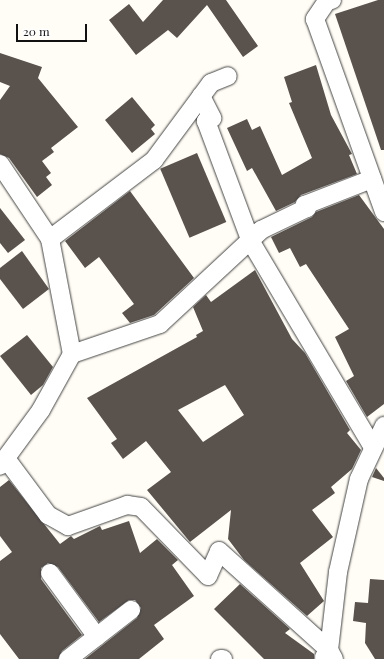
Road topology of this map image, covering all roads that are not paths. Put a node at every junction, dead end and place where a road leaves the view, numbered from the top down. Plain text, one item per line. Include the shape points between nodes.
1 (332, 0) edge
2 (228, 76) dead end
3 (201, 96) junction
4 (0, 164) edge
5 (372, 179) junction
6 (384, 212) edge
7 (50, 239) junction
8 (251, 242) junction
9 (72, 354) junction
10 (384, 426) edge
11 (372, 446) junction
12 (4, 463) edge
13 (50, 573) dead end
14 (131, 610) dead end
15 (97, 637) junction
16 (328, 656) edge
17 (68, 659) edge
18 (220, 659) edge
19 (223, 659) edge

1 - 5 street via 327,1 315,19
2 - 3 street via 211,83
3 - 7 street via 154,160
3 - 8 street via 212,118 206,121
4 - 7 street
5 - 6 street
5 - 8 street via 305,205 307,208 261,230
7 - 9 street
8 - 9 street via 160,324
8 - 11 street
9 - 12 street via 41,410
10 - 11 street
11 - 16 street via 359,479 338,572
12 - 16 street via 48,515 68,526 127,505 141,508 208,576 219,552
13 - 15 street
14 - 15 street
15 - 17 street
18 - 19 street

